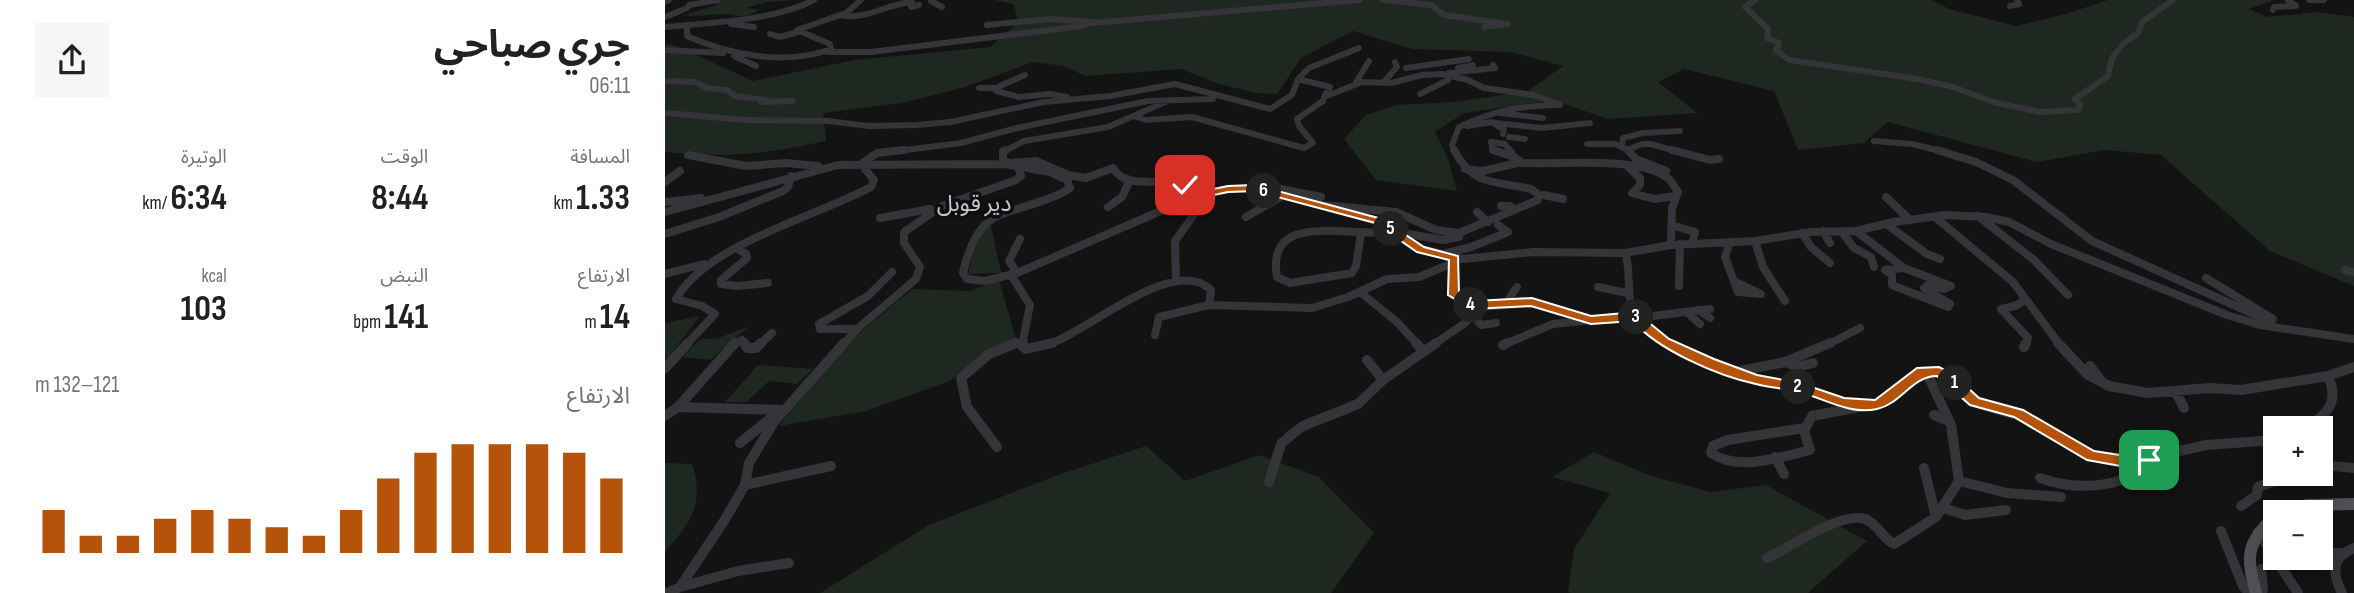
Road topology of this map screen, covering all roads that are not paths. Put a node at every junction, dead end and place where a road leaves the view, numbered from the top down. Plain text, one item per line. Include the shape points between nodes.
1 (695, 0) edge
2 (718, 0) edge
3 (814, 0) edge
4 (861, 0) edge
5 (933, 0) edge
6 (1360, 0) edge
7 (1383, 0) edge
8 (1755, 0) edge
9 (2017, 0) edge
10 (2173, 0) edge
11 (2288, 0) edge
12 (2309, 0) edge
13 (2324, 0) edge
14 (920, 3) edge
15 (689, 5) junction
16 (894, 5) junction
17 (942, 6) dead end
18 (2010, 6) dead end
19 (2271, 9) dead end
20 (839, 15) junction
21 (883, 16) dead end
22 (665, 17) edge
23 (715, 23) junction
24 (1092, 23) junction
25 (987, 25) dead end
26 (687, 26) junction
27 (665, 27) edge
28 (754, 27) dead end
29 (1484, 27) dead end
30 (798, 32) junction
31 (770, 34) dead end
32 (1359, 48) dead end
33 (665, 50) edge
34 (1349, 51) junction
35 (827, 52) junction
36 (740, 56) junction
37 (1337, 58) dead end
38 (767, 60) dead end
39 (1369, 61) dead end
40 (1493, 65) dead end
41 (756, 66) dead end
42 (1407, 68) junction
43 (1372, 74) dead end
44 (1025, 75) dead end
45 (1422, 75) junction
46 (1445, 78) junction
47 (1298, 79) junction
48 (1406, 79) junction
49 (665, 80) edge
50 (1160, 81) dead end
51 (1368, 82) junction
52 (1390, 83) junction
53 (1355, 84) junction
54 (1452, 86) dead end
55 (979, 88) dead end
56 (997, 88) junction
57 (1136, 90) junction
58 (1103, 92) dead end
59 (1420, 94) dead end
60 (739, 97) junction
61 (1088, 97) junction
62 (1172, 99) junction
63 (766, 100) dead end
64 (793, 101) dead end
65 (1322, 102) dead end
66 (1270, 109) junction
67 (1494, 111) junction
68 (665, 113) edge
69 (1136, 117) junction
70 (1543, 118) dead end
71 (1496, 123) junction
72 (1590, 123) dead end
73 (1458, 128) junction
74 (1007, 131) junction
75 (1032, 131) dead end
76 (1680, 131) dead end
77 (1504, 137) junction
78 (1525, 139) dead end
79 (1874, 141) dead end
80 (1587, 144) dead end
81 (1625, 148) junction
82 (877, 153) junction
83 (688, 155) dead end
84 (1719, 159) dead end
85 (1518, 160) junction
86 (864, 162) junction
87 (843, 163) junction
88 (1011, 165) junction
89 (1624, 165) junction
90 (823, 167) junction
91 (1463, 168) junction
92 (680, 171) dead end
93 (1990, 173) dead end
94 (791, 176) junction
95 (1127, 179) junction
96 (665, 181) edge
97 (1672, 181) junction
98 (1252, 187) junction
99 (2027, 189) junction
100 (737, 192) junction
101 (1541, 195) junction
102 (1195, 196) junction
103 (1282, 196) junction
104 (1676, 196) junction
105 (1886, 197) dead end
106 (1563, 200) dead end
107 (1320, 201) junction
108 (665, 202) edge
109 (939, 207) junction
110 (1108, 207) dead end
111 (665, 212) edge
112 (1477, 212) dead end
113 (1978, 216) junction
114 (1246, 217) dead end
115 (1935, 217) junction
116 (880, 218) dead end
117 (1910, 220) junction
118 (1488, 222) junction
119 (1886, 224) junction
120 (1498, 225) dead end
121 (1671, 226) junction
122 (1822, 230) junction
123 (1856, 231) junction
124 (1394, 232) junction
125 (1842, 232) junction
126 (1802, 233) junction
127 (665, 234) edge
128 (1361, 234) junction
129 (1459, 237) dead end
130 (1020, 239) dead end
131 (1755, 241) junction
132 (1543, 242) dead end
133 (1730, 243) junction
134 (1830, 243) dead end
135 (1692, 244) junction
136 (1675, 245) junction
137 (738, 249) junction
138 (1546, 252) junction
139 (1625, 253) junction
140 (1438, 254) junction
141 (1515, 254) junction
142 (1526, 258) dead end
143 (1940, 259) dead end
144 (1454, 260) junction
145 (714, 261) junction
146 (1830, 263) dead end
147 (1874, 267) dead end
148 (1904, 268) junction
149 (892, 272) dead end
150 (665, 274) edge
151 (1014, 274) junction
152 (2132, 275) junction
153 (2206, 278) dead end
154 (1176, 281) junction
155 (1734, 281) dead end
156 (768, 282) dead end
157 (1679, 286) dead end
158 (1517, 287) dead end
159 (1598, 287) dead end
160 (2147, 288) dead end
161 (1360, 292) junction
162 (1627, 293) junction
163 (2068, 295) dead end
164 (2025, 300) junction
165 (1785, 301) dead end
166 (2209, 302) dead end
167 (1209, 304) junction
168 (1505, 306) junction
169 (1472, 310) junction
170 (1687, 312) junction
171 (1710, 313) dead end
172 (1636, 317) junction
173 (1591, 320) junction
174 (2244, 320) junction
175 (1496, 323) dead end
176 (1700, 324) dead end
177 (1860, 328) dead end
178 (2284, 328) junction
179 (857, 329) junction
180 (772, 333) dead end
181 (1154, 335) dead end
182 (2352, 338) edge
183 (1024, 342) junction
184 (1503, 345) dead end
185 (2024, 347) dead end
186 (1423, 351) junction
187 (1367, 360) dead end
188 (1789, 363) junction
189 (1813, 363) dead end
190 (2090, 366) dead end
191 (2354, 367) edge
192 (665, 368) edge
193 (1731, 368) junction
194 (2319, 369) dead end
195 (1926, 371) junction
196 (2328, 376) junction
197 (2311, 379) junction
198 (1383, 380) junction
199 (2102, 383) junction
200 (2176, 392) junction
201 (1843, 405) junction
202 (678, 407) junction
203 (2184, 408) dead end
204 (783, 410) junction
205 (1934, 415) dead end
206 (665, 416) edge
207 (2324, 416) edge
208 (1949, 421) junction
209 (1804, 428) junction
210 (2263, 441) edge
211 (740, 443) dead end
212 (997, 447) dead end
213 (1808, 450) junction
214 (1775, 457) junction
215 (2149, 460) junction
216 (1788, 461) dead end
217 (2333, 465) edge
218 (2351, 465) edge
219 (831, 466) dead end
220 (1924, 468) dead end
221 (1784, 474) dead end
222 (2040, 478) dead end
223 (1959, 481) junction
224 (1269, 482) dead end
225 (745, 485) junction
226 (2263, 485) edge
227 (2061, 497) dead end
228 (2333, 504) edge
229 (2354, 504) edge
230 (2241, 506) dead end
231 (2006, 510) dead end
232 (1940, 512) junction
233 (2263, 527) edge
234 (2221, 531) dead end
235 (2258, 532) junction
236 (2263, 540) edge
237 (2354, 548) edge
238 (2333, 553) edge
239 (2340, 553) junction
240 (1767, 558) dead end
241 (789, 563) dead end
242 (2261, 569) dead end
243 (2283, 570) edge
244 (680, 587) junction
245 (2246, 591) edge
246 (667, 593) edge
247 (2258, 593) edge
248 (2298, 593) edge
249 (2342, 593) edge

1 - 15 street via 681,5
2 - 15 street
3 - 23 street via 782,12
4 - 20 street
5 - 14 street
5 - 17 street
6 - 24 street
7 - 29 street via 1431,5 1444,15 1509,24
8 - 10 street via 1745,7 1769,29 1767,38 1779,43 1776,50 1789,60 1918,79 2040,113 2078,110 2075,99 2108,76 2112,58 2138,33 2141,22
9 - 18 street via 2019,4
11 - 19 street via 2296,6
12 - 13 street
14 - 16 street
15 - 22 street
16 - 20 street via 852,22
16 - 21 street
20 - 30 street
23 - 26 street
23 - 28 street
24 - 25 street via 1049,19
24 - 35 street via 871,52
26 - 27 street
26 - 36 street via 686,33 692,38
30 - 31 street via 780,37
30 - 35 street via 830,44
32 - 34 street
33 - 36 street
34 - 37 street
34 - 47 street via 1309,68
35 - 36 street
36 - 38 street
36 - 41 street
39 - 53 street
40 - 46 street via 1495,68
42 - 45 street via 1471,62
42 - 48 street via 1412,72
42 - 52 street via 1396,64
43 - 51 street
44 - 56 street
45 - 46 street
45 - 48 street
46 - 54 street
46 - 59 street
46 - 67 street via 1534,95 1560,106
47 - 53 street via 1330,87 1324,97
47 - 66 street via 1292,95
48 - 52 street
49 - 60 street via 695,82
50 - 57 street
51 - 52 street
51 - 53 street
55 - 56 street
56 - 61 street via 1019,97
57 - 61 street
57 - 66 street via 1180,85
58 - 61 street
60 - 63 street
60 - 64 street
61 - 68 street via 937,123 869,126
62 - 66 street via 1212,99 1260,114
62 - 69 street
62 - 74 street
65 - 69 street via 1297,119 1313,143 1304,148 1192,117
67 - 70 street
67 - 73 street
69 - 88 street via 1114,120 1108,127 1024,141 1003,151 1003,160
71 - 72 street via 1553,131
71 - 73 street
71 - 77 street
73 - 91 street via 1452,145
74 - 75 street
74 - 82 street via 961,143
76 - 81 street via 1623,138
77 - 78 street
77 - 85 street
77 - 85 street via 1490,144 1493,150
79 - 99 street via 1948,154
80 - 81 street
81 - 84 street via 1646,144 1684,148 1710,160
81 - 97 street via 1636,159 1671,174
82 - 86 street
82 - 87 street
83 - 90 street via 746,166 786,163
85 - 89 street
85 - 91 street via 1483,171
86 - 87 street
86 - 88 street
86 - 137 street via 874,180 871,187
87 - 90 street
88 - 95 street via 1040,160 1085,178 1113,168
88 - 109 street via 1021,176 1016,180
88 - 151 street via 1057,174 1070,185 1057,196 987,219 975,230 965,278 977,282
89 - 97 street
89 - 104 street via 1640,178 1632,193 1654,200
90 - 94 street
91 - 101 street via 1481,180
92 - 96 street
93 - 99 street
94 - 100 street
94 - 127 street via 787,189
95 - 102 street via 1180,183 1190,187
95 - 110 street via 1122,197
97 - 104 street
98 - 102 street
98 - 103 street
98 - 107 street
99 - 178 street via 2092,241
100 - 108 street
100 - 111 street
101 - 106 street
101 - 118 street via 1538,204 1507,210
102 - 151 street
102 - 154 street via 1197,213 1175,241
103 - 107 street
103 - 114 street
104 - 121 street
105 - 117 street
107 - 118 street via 1401,213 1444,232 1463,232
107 - 124 street via 1379,221
109 - 116 street
109 - 179 street via 902,236 919,266 916,279
112 - 118 street
113 - 115 street
113 - 152 street via 2009,222 2051,244
113 - 163 street via 2041,264
115 - 117 street
115 - 164 street via 1993,264
117 - 119 street
119 - 123 street
119 - 143 street
120 - 140 street via 1508,232
121 - 135 street via 1695,232
121 - 136 street
122 - 125 street
122 - 126 street
122 - 134 street
123 - 125 street
123 - 148 street
124 - 128 street
124 - 129 street via 1443,240
124 - 140 street
125 - 147 street via 1854,248 1871,257
126 - 131 street via 1770,242
126 - 146 street
128 - 128 street via 1352,272 1309,286 1290,286 1277,277 1276,257 1285,239 1303,232
130 - 151 street via 1009,261
131 - 133 street
131 - 165 street via 1763,267
132 - 138 street via 1540,245
133 - 135 street
133 - 155 street via 1725,257
135 - 136 street
136 - 139 street
136 - 157 street
137 - 145 street
137 - 156 street via 747,258 721,284
138 - 139 street via 1610,257
138 - 141 street
139 - 162 street
140 - 144 street
141 - 142 street
141 - 144 street
144 - 161 street via 1419,277 1389,274
144 - 169 street via 1453,295
145 - 150 street
145 - 192 street via 685,282 677,299 715,314
148 - 148 street via 1885,270 1892,275 1894,286 1948,307 1945,299 1924,288 1951,286
149 - 179 street via 877,292 819,324 828,331
151 - 183 street via 1030,305
152 - 160 street
152 - 174 street
153 - 178 street
154 - 167 street via 1207,285
154 - 183 street via 1145,293 1048,351 1026,349
158 - 168 street
159 - 162 street
161 - 167 street via 1301,309
161 - 186 street via 1397,321
162 - 172 street
164 - 185 street via 2001,309 2028,338
164 - 199 street via 2054,339 2087,374
166 - 174 street
167 - 181 street via 1159,317
168 - 169 street
168 - 173 street via 1538,303
169 - 175 street via 1481,325
169 - 186 street via 1465,323
170 - 171 street
170 - 172 street
170 - 176 street
172 - 173 street
172 - 193 street via 1664,342
173 - 184 street via 1537,327
174 - 178 street
177 - 188 street
178 - 182 street
179 - 204 street
180 - 202 street via 756,348 747,348 742,340 732,345
183 - 212 street via 986,355 961,378 964,407
186 - 198 street
187 - 198 street
188 - 189 street via 1797,368
188 - 193 street
190 - 199 street
191 - 196 street
193 - 201 street via 1755,380 1809,390
194 - 197 street
195 - 201 street via 1883,401
195 - 208 street
195 - 215 street via 1948,377 1975,402 2018,414 2092,456
196 - 197 street
196 - 207 street via 2333,405
197 - 200 street via 2256,389
198 - 224 street via 1351,408 1291,435 1281,444
199 - 200 street via 2136,391
200 - 203 street
201 - 209 street via 1812,416
202 - 204 street
202 - 206 street
204 - 211 street
204 - 225 street via 749,463
205 - 208 street
208 - 223 street
209 - 213 street
209 - 214 street via 1728,440 1713,446 1710,453 1725,462
210 - 215 street via 2208,445
213 - 214 street
213 - 216 street
214 - 221 street
215 - 222 street via 2127,478 2106,483 2060,484
217 - 218 street
219 - 225 street
220 - 232 street
223 - 227 street via 2007,493
223 - 232 street
225 - 244 street
226 - 230 street
228 - 229 main road
231 - 232 street
232 - 240 street via 1894,544 1865,518 1852,517
233 - 235 main road
234 - 245 street
235 - 236 street
235 - 247 main road via 2248,560
237 - 239 street
238 - 239 street
239 - 249 street via 2335,574
241 - 244 street
242 - 247 street via 2263,590
243 - 248 street
244 - 246 street

